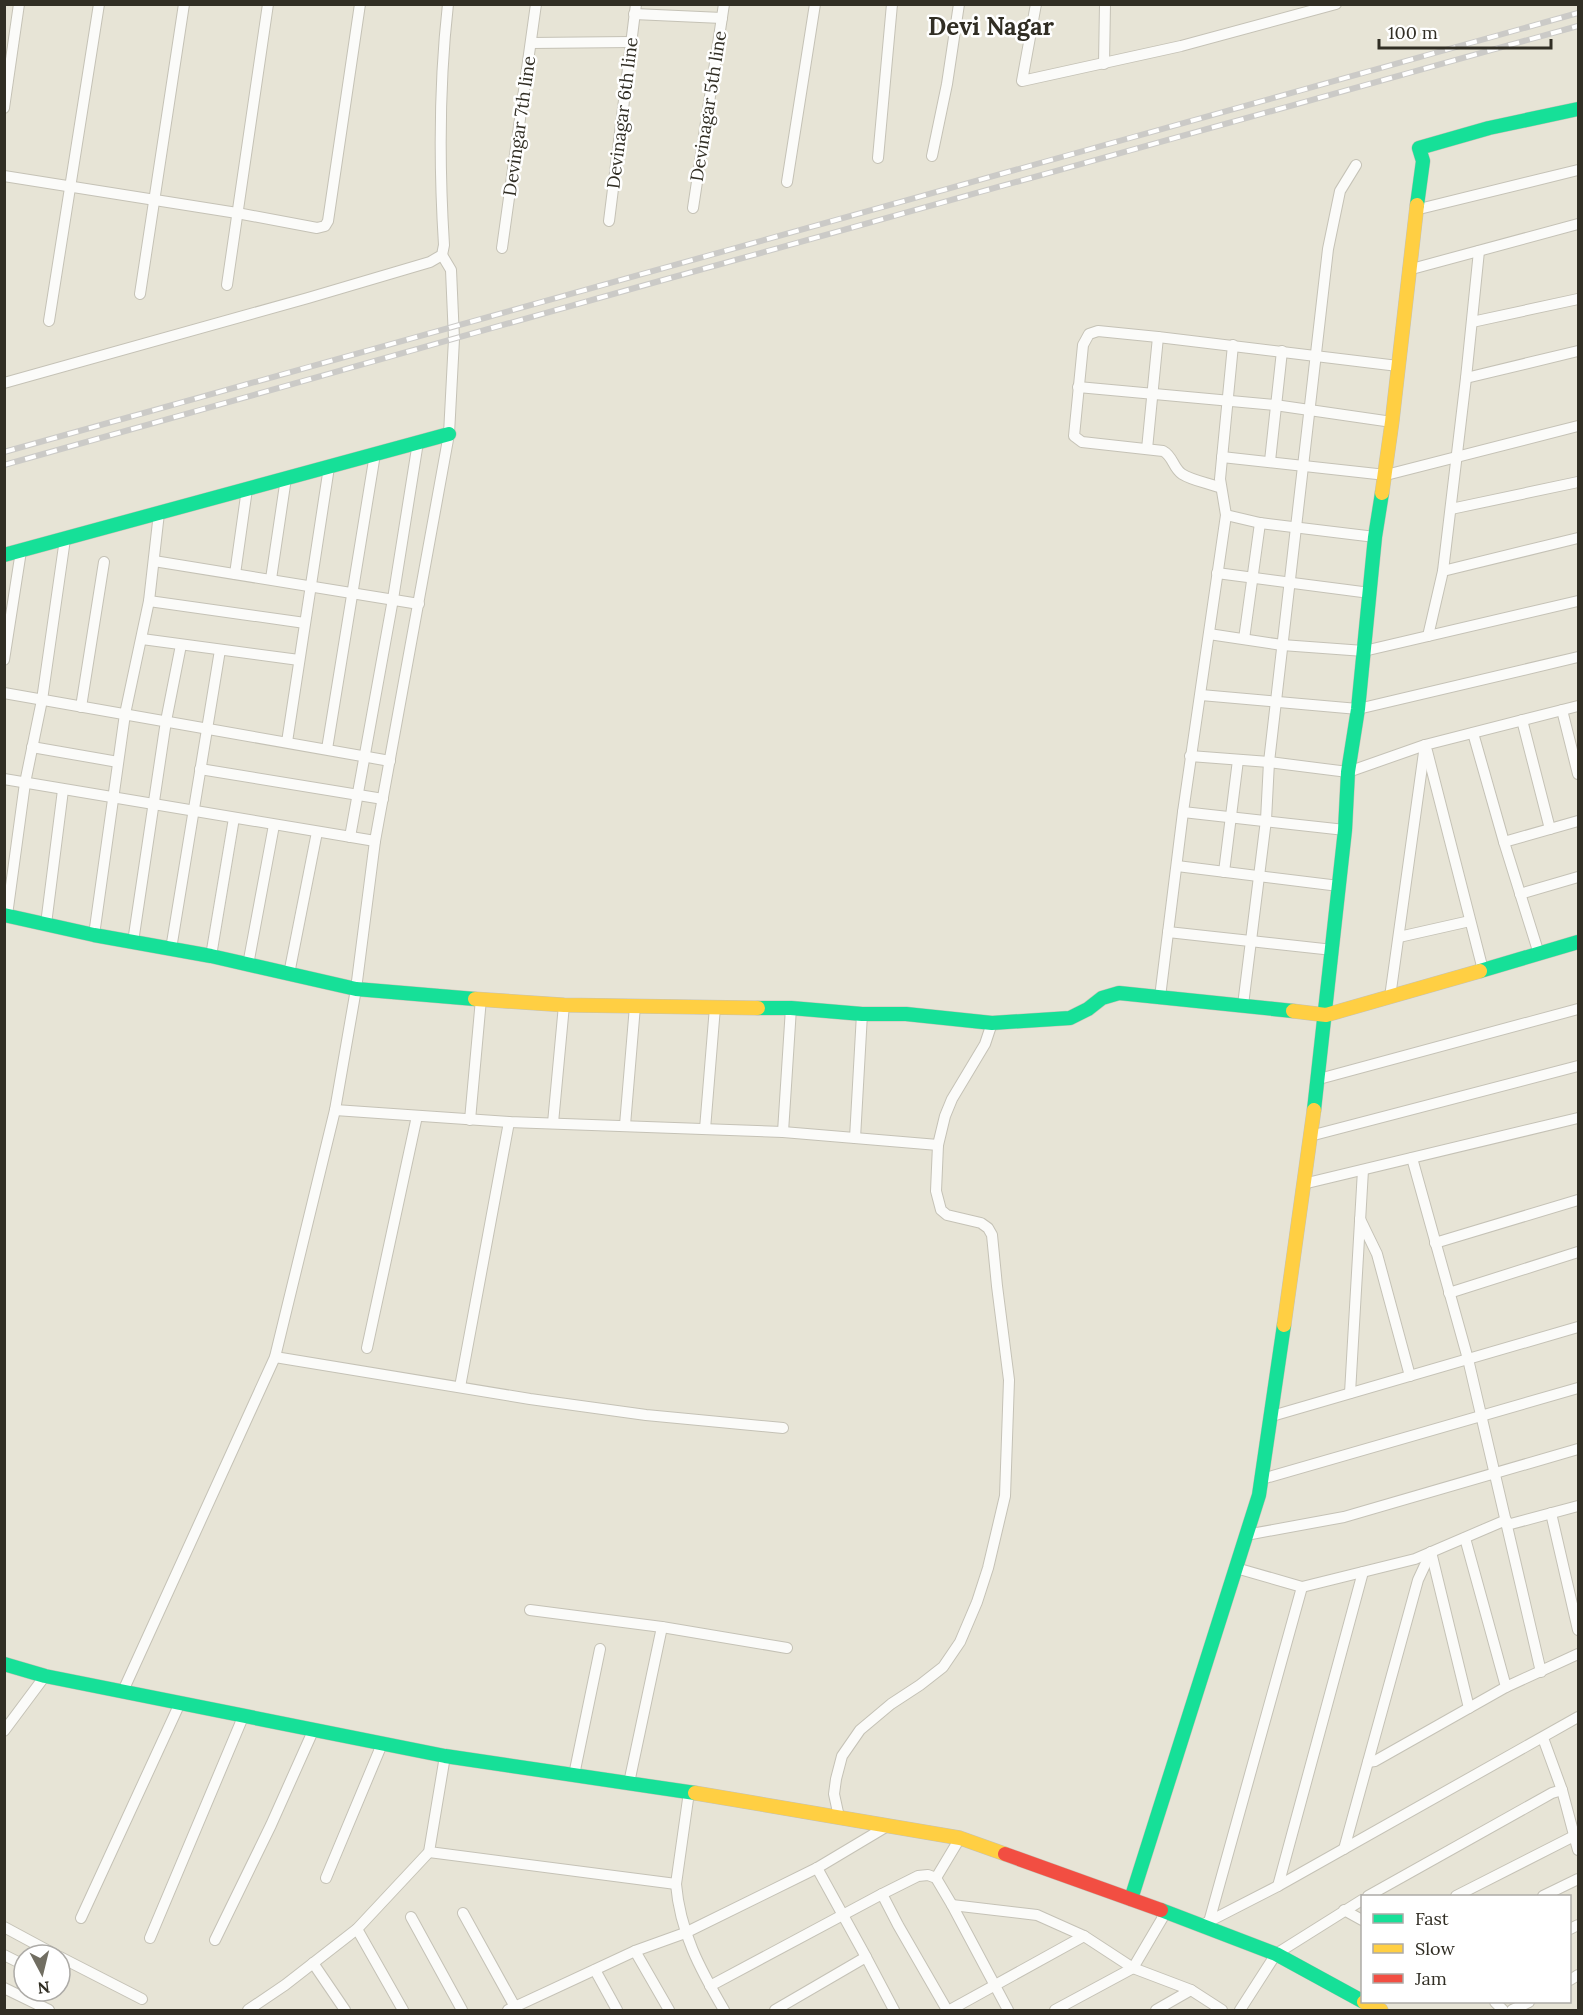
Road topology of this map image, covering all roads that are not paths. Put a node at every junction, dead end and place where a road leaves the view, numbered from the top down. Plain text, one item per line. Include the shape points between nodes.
1 (19, 4) edge
2 (99, 4) edge
3 (184, 4) edge
4 (268, 4) edge
5 (360, 4) edge
6 (448, 4) edge
7 (536, 4) edge
8 (724, 4) edge
9 (815, 4) edge
10 (892, 4) edge
11 (959, 4) edge
12 (1036, 4) edge
13 (1105, 4) edge
14 (1291, 4) edge
15 (1336, 4) edge
16 (635, 9) edge
17 (722, 18) junction
18 (1289, 18) junction
19 (631, 42) junction
20 (531, 44) junction
21 (1104, 64) junction
22 (4, 108) edge
23 (1578, 109) edge
24 (932, 156) dead end
25 (878, 158) dead end
26 (1356, 165) dead end
27 (1578, 170) edge
28 (4, 176) edge
29 (787, 182) dead end
30 (72, 186) junction
31 (155, 200) junction
32 (693, 208) dead end
33 (1415, 210) junction
34 (237, 213) junction
35 (609, 221) dead end
36 (1578, 224) edge
37 (502, 248) dead end
38 (443, 250) junction
39 (1479, 251) junction
40 (1408, 270) junction
41 (227, 285) dead end
42 (140, 294) dead end
43 (1578, 299) edge
44 (49, 321) dead end
45 (1472, 322) junction
46 (1158, 338) junction
47 (1233, 345) junction
48 (1282, 351) junction
49 (1578, 351) edge
50 (1315, 356) junction
51 (1398, 366) junction
52 (1466, 378) junction
53 (4, 383) edge
54 (1078, 387) junction
55 (1152, 394) junction
56 (1228, 401) junction
57 (1275, 405) junction
58 (1311, 410) junction
59 (1392, 422) junction
60 (1578, 426) edge
61 (449, 434) junction
62 (418, 442) junction
63 (1147, 449) junction
64 (375, 454) junction
65 (1222, 457) junction
66 (1456, 457) junction
67 (1270, 461) junction
68 (1303, 464) junction
69 (329, 466) junction
70 (1386, 475) junction
71 (286, 478) junction
72 (1578, 482) edge
73 (1221, 488) junction
74 (247, 489) junction
75 (1451, 509) junction
76 (159, 513) junction
77 (1226, 515) junction
78 (1260, 523) junction
79 (1295, 528) junction
80 (1375, 537) junction
81 (1578, 538) edge
82 (64, 539) junction
83 (21, 550) junction
84 (4, 555) edge
85 (154, 561) junction
86 (104, 562) dead end
87 (1443, 571) junction
88 (1218, 573) junction
89 (235, 574) junction
90 (1254, 577) junction
91 (271, 579) junction
92 (1288, 583) junction
93 (311, 586) junction
94 (352, 593) junction
95 (1370, 593) junction
96 (393, 599) junction
97 (148, 601) junction
98 (1578, 601) edge
99 (418, 604) junction
100 (305, 623) junction
101 (1209, 634) junction
102 (1428, 636) junction
103 (142, 639) junction
104 (1244, 639) junction
105 (181, 645) junction
106 (1282, 645) junction
107 (220, 650) junction
108 (1364, 651) junction
109 (1578, 657) edge
110 (4, 660) edge
111 (299, 660) junction
112 (4, 693) edge
113 (1201, 694) junction
114 (42, 700) junction
115 (1277, 702) junction
116 (81, 706) junction
117 (1578, 706) edge
118 (1358, 709) junction
119 (1562, 710) junction
120 (125, 714) junction
121 (1522, 720) junction
122 (166, 721) junction
123 (207, 728) junction
124 (1473, 733) junction
125 (287, 742) junction
126 (1425, 745) junction
127 (32, 747) junction
128 (327, 749) junction
129 (365, 756) junction
130 (1190, 756) junction
131 (1238, 760) junction
132 (390, 761) junction
133 (118, 762) junction
134 (1269, 762) junction
135 (200, 769) junction
136 (1348, 772) junction
137 (1578, 774) edge
138 (4, 779) edge
139 (25, 783) junction
140 (63, 790) junction
141 (358, 795) junction
142 (112, 799) junction
143 (383, 799) junction
144 (153, 806) junction
145 (193, 812) junction
146 (1183, 812) junction
147 (1231, 817) junction
148 (234, 818) junction
149 (1266, 820) junction
150 (1578, 821) edge
151 (274, 825) junction
152 (1550, 829) junction
153 (1345, 830) junction
154 (317, 832) junction
155 (350, 837) junction
156 (375, 841) junction
157 (1504, 842) junction
158 (1177, 866) junction
159 (1224, 872) junction
160 (1258, 876) junction
161 (1578, 877) edge
162 (1340, 886) junction
163 (1520, 894) junction
164 (6, 915) edge
165 (1470, 921) junction
166 (46, 924) junction
167 (1168, 932) junction
168 (94, 935) junction
169 (1399, 937) junction
170 (1252, 941) junction
171 (133, 942) junction
172 (1578, 942) edge
173 (171, 949) junction
174 (1333, 950) junction
175 (1539, 954) junction
176 (211, 956) junction
177 (248, 965) junction
178 (1483, 970) junction
179 (290, 974) junction
180 (356, 989) junction
181 (1160, 997) junction
182 (1390, 997) junction
183 (481, 999) junction
184 (564, 1005) junction
185 (1243, 1005) junction
186 (635, 1006) junction
187 (715, 1007) junction
188 (791, 1008) junction
189 (1578, 1009) edge
190 (862, 1014) junction
191 (1326, 1015) junction
192 (992, 1023) junction
193 (1578, 1066) edge
194 (1319, 1079) junction
195 (335, 1110) junction
196 (417, 1116) junction
197 (1578, 1118) edge
198 (470, 1120) junction
199 (509, 1122) junction
200 (553, 1123) junction
201 (625, 1125) junction
202 (705, 1129) junction
203 (783, 1132) junction
204 (1310, 1136) junction
205 (855, 1138) junction
206 (938, 1145) junction
207 (1412, 1158) junction
208 (1363, 1170) junction
209 (1303, 1184) junction
210 (1578, 1200) edge
211 (1360, 1217) junction
212 (1435, 1243) junction
213 (1578, 1252) edge
214 (1449, 1293) junction
215 (1578, 1326) edge
216 (367, 1348) dead end
217 (275, 1357) junction
218 (1468, 1359) junction
219 (1410, 1376) junction
220 (460, 1387) junction
221 (1578, 1388) edge
222 (1350, 1394) junction
223 (1272, 1416) junction
224 (1481, 1416) junction
225 (783, 1428) dead end
226 (1578, 1449) edge
227 (1495, 1472) junction
228 (1262, 1479) junction
229 (1578, 1506) edge
230 (1551, 1513) junction
231 (1507, 1522) junction
232 (1246, 1534) junction
233 (1465, 1538) junction
234 (1431, 1552) junction
235 (1236, 1568) junction
236 (1363, 1572) junction
237 (1302, 1587) junction
238 (530, 1610) dead end
239 (662, 1628) junction
240 (1578, 1630) edge
241 (787, 1648) dead end
242 (600, 1649) dead end
243 (1578, 1654) edge
244 (4, 1664) edge
245 (1541, 1672) junction
246 (45, 1676) junction
247 (1506, 1687) junction
248 (123, 1691) junction
249 (180, 1703) junction
250 (1469, 1708) junction
251 (243, 1717) junction
252 (1578, 1717) edge
253 (4, 1731) edge
254 (313, 1731) junction
255 (1543, 1738) junction
256 (382, 1744) junction
257 (445, 1756) junction
258 (1368, 1762) junction
259 (574, 1774) junction
260 (629, 1783) junction
261 (1562, 1790) junction
262 (689, 1792) junction
263 (839, 1816) junction
264 (889, 1825) junction
265 (1574, 1836) junction
266 (960, 1838) junction
267 (1344, 1849) junction
268 (1578, 1850) edge
269 (429, 1852) junction
270 (817, 1868) junction
271 (326, 1878) dead end
272 (936, 1878) junction
273 (1578, 1879) edge
274 (676, 1884) junction
275 (1278, 1886) junction
276 (882, 1894) junction
277 (1370, 1895) edge
278 (1458, 1895) edge
279 (1545, 1895) edge
280 (1131, 1899) junction
281 (1361, 1901) edge
282 (952, 1905) junction
283 (1344, 1910) junction
284 (1166, 1912) junction
285 (463, 1913) dead end
286 (843, 1916) junction
287 (411, 1917) dead end
288 (81, 1918) dead end
289 (1361, 1919) edge
290 (1204, 1924) junction
291 (4, 1927) edge
292 (357, 1929) junction
293 (685, 1933) junction
294 (1084, 1936) junction
295 (150, 1938) dead end
296 (215, 1940) dead end
297 (34, 1943) edge
298 (635, 1951) junction
299 (1276, 1954) junction
300 (866, 1957) junction
301 (72, 1963) edge
302 (313, 1963) junction
303 (1133, 1968) junction
304 (595, 1970) junction
305 (710, 1986) junction
306 (994, 1986) junction
307 (4, 1988) edge
308 (1191, 1990) junction
309 (142, 1999) dead end
310 (1361, 2000) edge
311 (1367, 2003) edge
312 (792, 2006) edge
313 (511, 2009) edge
314 (49, 2010) edge
315 (249, 2010) edge
316 (345, 2010) edge
317 (403, 2010) edge
318 (462, 2010) edge
319 (616, 2010) edge
320 (669, 2010) edge
321 (724, 2010) edge
322 (775, 2010) edge
323 (894, 2010) edge
324 (949, 2010) edge
325 (1008, 2010) edge
326 (1056, 2010) edge
327 (1156, 2010) edge
328 (1222, 2010) edge
329 (1240, 2010) edge
330 (1381, 2010) edge

1 - 22 street
2 - 30 street
3 - 31 street
4 - 34 street
5 - 34 street via 328,221 316,228
6 - 38 street via 440,117
7 - 20 street, Devingar 7th line
8 - 17 street, Devinagar 5th line
9 - 29 street
10 - 25 street
11 - 24 street
12 - 21 street via 1022,81
13 - 21 street
14 - 18 street
15 - 18 street
16 - 17 street
16 - 19 street, Devinagar 6th line
17 - 32 street, Devinagar 5th line
18 - 21 street
19 - 20 street
19 - 35 street, Devinagar 6th line
20 - 37 street, Devingar 7th line
23 - 33 street via 1419,148 1423,161
26 - 50 street via 1337,201
27 - 33 street
28 - 30 street
30 - 31 street
30 - 44 street
31 - 34 street
31 - 42 street
33 - 40 street
34 - 41 street
36 - 39 street
38 - 53 street via 430,262
38 - 61 street via 451,270 454,333
39 - 40 street
39 - 45 street
40 - 51 street
43 - 45 street
45 - 52 street
46 - 47 street
46 - 54 street via 1098,331 1089,334 1083,345
46 - 55 street
47 - 48 street
47 - 56 street
48 - 50 street
48 - 57 street
49 - 52 street
50 - 51 street
50 - 58 street
51 - 59 street
52 - 66 street
54 - 55 street
54 - 63 street via 1073,431 1077,440
55 - 56 street
55 - 63 street
56 - 57 street
56 - 65 street
57 - 58 street
57 - 67 street
58 - 59 street
58 - 68 street
59 - 70 street
60 - 66 street
61 - 62 street
61 - 99 street
62 - 64 street
62 - 96 street
63 - 73 street via 1167,453 1182,474
64 - 69 street
64 - 94 street
65 - 67 street
65 - 73 street
66 - 70 street
66 - 75 street
67 - 68 street
68 - 70 street
68 - 79 street
69 - 71 street
69 - 93 street
70 - 80 street
71 - 74 street
71 - 91 street
72 - 75 street
73 - 77 street
74 - 76 street
74 - 89 street
75 - 87 street
76 - 82 street
76 - 85 street
77 - 78 street
77 - 88 street
78 - 79 street
78 - 90 street
79 - 80 street
79 - 92 street
80 - 95 street
81 - 87 street
82 - 83 street
82 - 114 street
83 - 84 street
83 - 110 street
85 - 89 street
85 - 97 street
86 - 116 street
87 - 102 street
88 - 90 street
88 - 101 street
89 - 91 street
90 - 92 street
90 - 104 street
91 - 93 street
92 - 95 street
92 - 106 street
93 - 94 street
93 - 100 street
94 - 96 street
94 - 128 street
95 - 108 street
96 - 99 street
96 - 129 street
97 - 100 street
97 - 103 street
98 - 102 street
99 - 132 street
100 - 111 street
101 - 104 street
101 - 113 street
102 - 108 street
103 - 105 street
103 - 120 street
104 - 106 street
105 - 107 street
105 - 122 street
106 - 108 street
106 - 115 street
107 - 111 street
107 - 123 street
108 - 118 street
109 - 118 street
111 - 125 street
112 - 114 street
113 - 115 street
113 - 130 street
114 - 116 street
114 - 127 street
115 - 118 street
115 - 134 street
116 - 120 street
117 - 119 street
118 - 136 street
119 - 121 street
119 - 137 street
120 - 122 street
120 - 133 street
121 - 124 street
121 - 152 street
122 - 123 street
122 - 144 street
123 - 125 street
123 - 135 street
124 - 126 street
124 - 157 street
125 - 128 street
126 - 136 street
126 - 165 street
126 - 169 street
127 - 133 street
127 - 139 street
128 - 129 street
129 - 132 street
129 - 141 street
130 - 131 street
130 - 146 street
131 - 134 street
131 - 147 street
132 - 143 street
133 - 142 street
134 - 136 street
134 - 149 street
135 - 141 street
135 - 145 street
136 - 153 street
138 - 139 street
139 - 140 street
139 - 164 street
140 - 142 street
140 - 166 street
141 - 143 street
141 - 155 street
142 - 144 street
142 - 168 street
143 - 156 street
144 - 145 street
144 - 171 street
145 - 148 street
145 - 173 street
146 - 147 street
146 - 158 street
147 - 149 street
147 - 159 street
148 - 151 street
148 - 176 street
149 - 153 street
149 - 160 street
150 - 152 street
151 - 154 street
151 - 177 street
152 - 157 street
153 - 162 street
154 - 155 street
154 - 179 street
155 - 156 street
156 - 180 street
157 - 163 street
158 - 159 street
158 - 167 street
159 - 160 street
160 - 162 street
160 - 170 street
161 - 163 street
162 - 174 street
163 - 175 street
164 - 166 street
165 - 169 street
165 - 178 street
166 - 168 street
167 - 170 street
167 - 181 street
168 - 171 street
169 - 182 street
170 - 174 street
170 - 185 street
171 - 173 street
172 - 175 street
173 - 176 street
174 - 191 street
175 - 178 street
176 - 177 street
177 - 179 street
178 - 182 street
179 - 180 street
180 - 183 street
180 - 195 street
181 - 185 street
181 - 192 street via 1119,993 1102,998 1070,1018
182 - 191 street
183 - 184 street
183 - 198 street
184 - 186 street
184 - 200 street
185 - 191 street
186 - 187 street
186 - 201 street
187 - 188 street
187 - 202 street
188 - 190 street
188 - 203 street
189 - 194 street
190 - 192 street via 906,1014
190 - 205 street
191 - 194 street
192 - 206 street via 985,1044 952,1099
193 - 204 street
194 - 204 street
195 - 196 street
195 - 217 street
196 - 198 street
196 - 216 street
197 - 207 street
198 - 199 street
199 - 200 street
199 - 220 street
200 - 201 street
201 - 202 street
202 - 203 street
203 - 205 street
204 - 209 street
205 - 206 street
206 - 263 street via 936,1191 941,1210 981,1223 992,1235 1010,1380 1005,1496 988,1568 960,1642 943,1666 860,1730 842,1756 836,1779 834,1794
207 - 208 street
207 - 212 street
208 - 209 street
208 - 211 street
209 - 223 street
210 - 212 street
211 - 219 street via 1377,1254
211 - 222 street
212 - 214 street
213 - 214 street
214 - 218 street
215 - 218 street
217 - 220 street
217 - 248 street
218 - 219 street
218 - 224 street
219 - 222 street
220 - 225 street via 635,1413
221 - 224 street
222 - 223 street
223 - 228 street
224 - 227 street
224 - 228 street
226 - 227 street
227 - 231 street
227 - 232 street via 1344,1517
228 - 232 street
229 - 230 street
230 - 231 street
230 - 240 street
231 - 233 street
231 - 245 street
232 - 235 street
233 - 234 street
233 - 247 street
234 - 236 street
234 - 250 street
234 - 258 street via 1418,1580
235 - 237 street
235 - 280 street
236 - 237 street
236 - 275 street
237 - 290 street
238 - 239 street
239 - 241 street
239 - 260 street
242 - 259 street
243 - 245 street
244 - 246 street
245 - 247 street
246 - 248 street
246 - 253 street
247 - 250 street
248 - 249 street
249 - 251 street
249 - 288 street
250 - 258 street
251 - 254 street
251 - 295 street
252 - 255 street
254 - 256 street
254 - 296 street via 272,1826
255 - 261 street
255 - 267 street
256 - 257 street
256 - 271 street
257 - 259 street
257 - 269 street
258 - 267 street
259 - 260 street
260 - 262 street
261 - 265 street
261 - 277 street
262 - 263 street
262 - 274 street
263 - 264 street
264 - 266 street
264 - 270 street
265 - 268 street
265 - 278 street
266 - 272 street
266 - 280 street
267 - 275 street
269 - 274 street
269 - 292 street
270 - 286 street
270 - 293 street
272 - 276 street via 918,1876
272 - 282 street
273 - 279 street
274 - 293 street
275 - 290 street
276 - 286 street
276 - 324 street
280 - 284 street
281 - 283 street
282 - 294 street via 1037,1916
282 - 306 street
283 - 289 street
283 - 299 street
284 - 290 street
284 - 303 street
285 - 313 street
286 - 300 street
286 - 305 street
287 - 318 street
290 - 299 street
291 - 297 street
292 - 302 street
292 - 317 street
293 - 298 street
293 - 305 street
294 - 303 street
294 - 306 street
298 - 304 street
298 - 320 street
299 - 310 street
299 - 329 street
300 - 312 street
300 - 323 street
301 - 309 street
302 - 315 street
302 - 316 street
303 - 308 street
303 - 326 street
304 - 313 street
304 - 319 street
305 - 321 street
306 - 324 street
306 - 325 street
307 - 314 street
308 - 327 street
308 - 328 street
311 - 330 street
312 - 322 street

